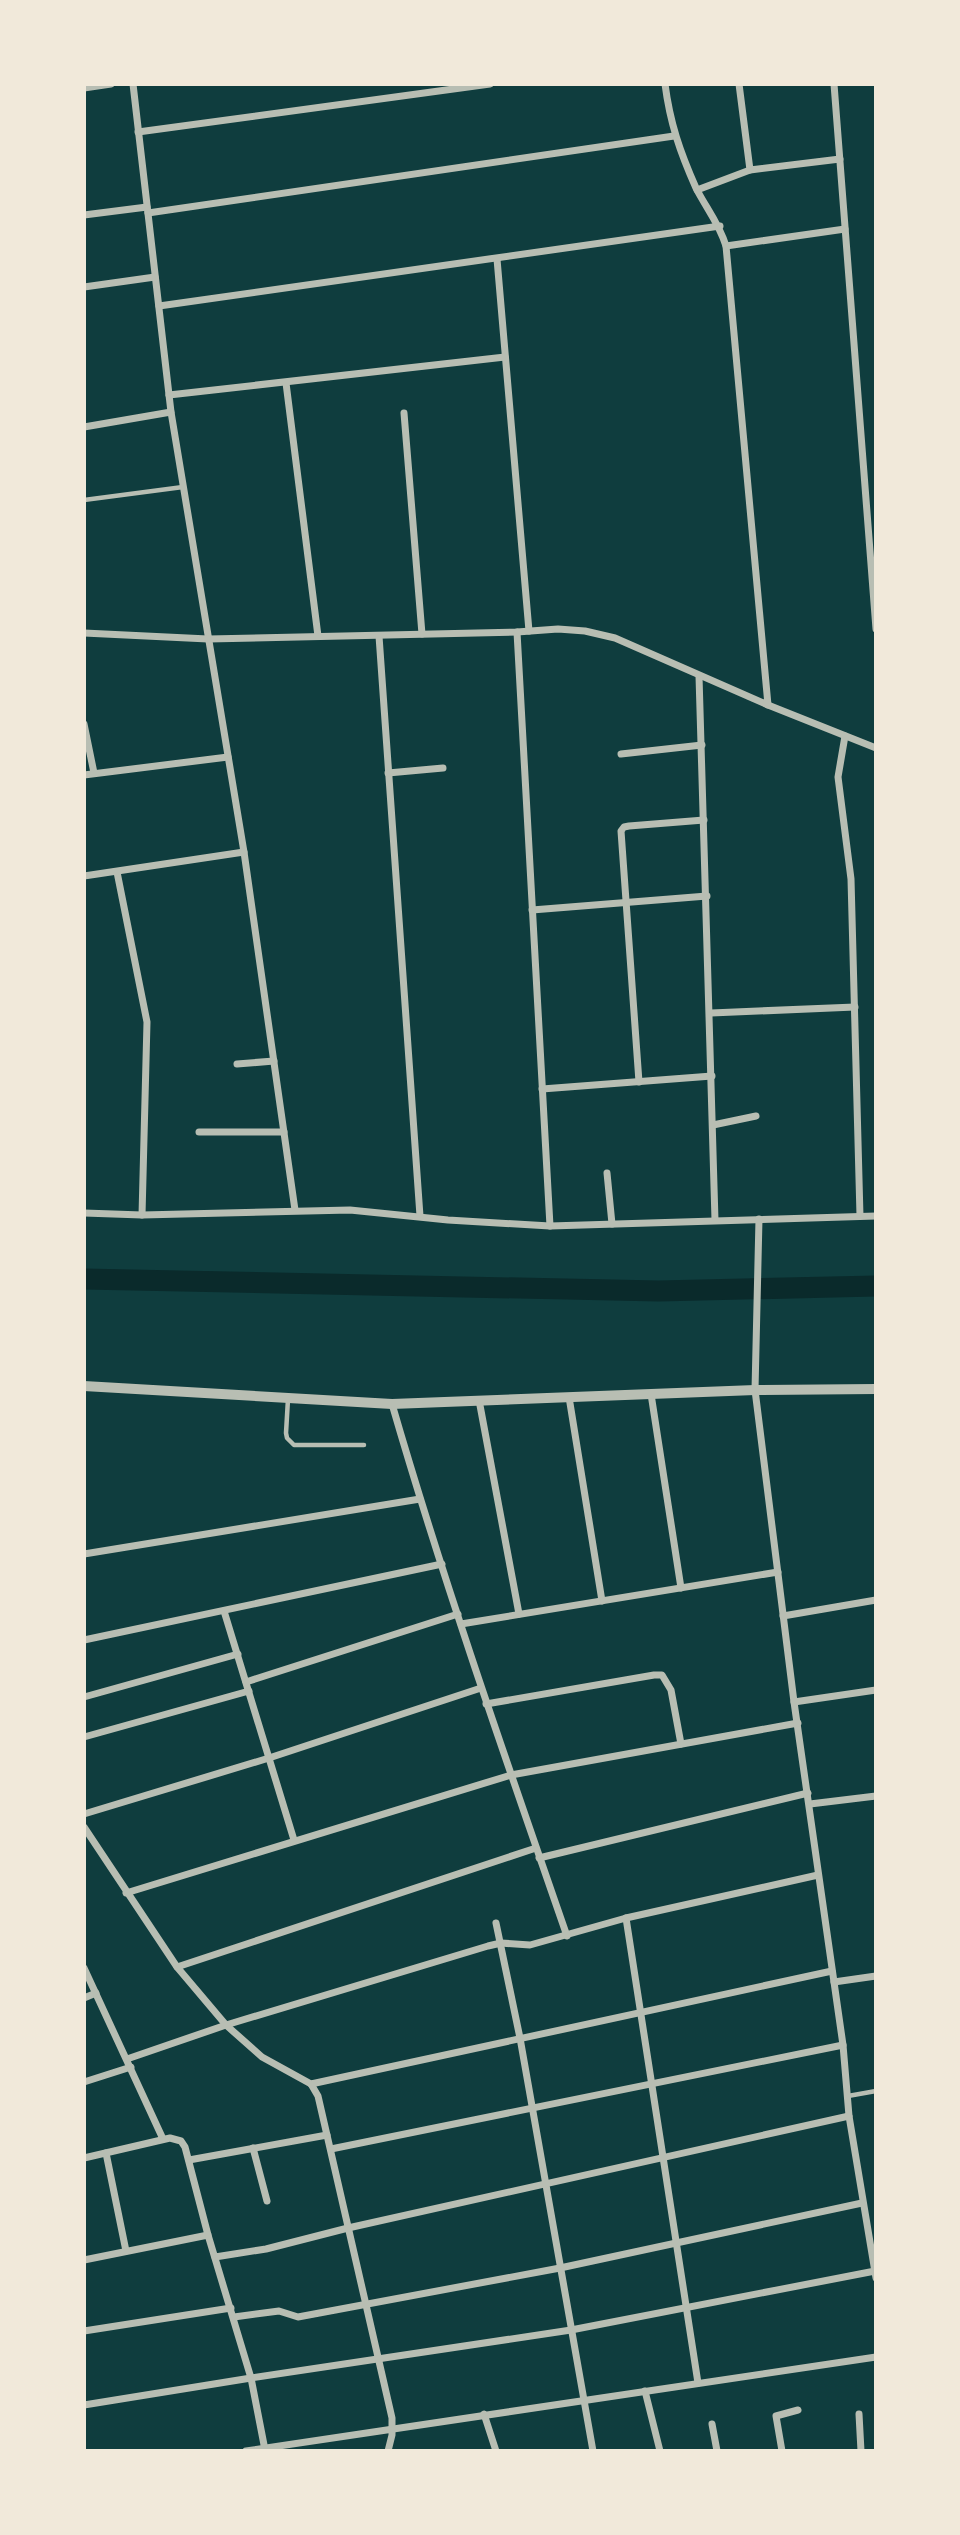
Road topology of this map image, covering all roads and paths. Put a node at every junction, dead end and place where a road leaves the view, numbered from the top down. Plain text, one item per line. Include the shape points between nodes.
1 (111, 84) edge
2 (133, 84) edge
3 (490, 84) edge
4 (665, 84) edge
5 (739, 84) edge
6 (834, 84) edge
7 (84, 88) edge
8 (138, 132) junction
9 (674, 135) junction
10 (840, 159) junction
11 (750, 170) junction
12 (698, 190) junction
13 (147, 210) junction
14 (84, 215) edge
15 (720, 226) junction
16 (845, 229) junction
17 (726, 246) junction
18 (497, 259) junction
19 (155, 277) junction
20 (84, 287) edge
21 (159, 306) junction
22 (505, 357) junction
23 (286, 383) junction
24 (169, 395) junction
25 (172, 412) junction
26 (404, 412) dead end
27 (84, 427) edge
28 (183, 486) junction
29 (84, 500) edge
30 (876, 629) edge
31 (529, 631) junction
32 (517, 632) junction
33 (84, 633) edge
34 (422, 635) junction
35 (318, 636) junction
36 (379, 636) junction
37 (208, 639) junction
38 (699, 676) junction
39 (768, 705) junction
40 (84, 724) edge
41 (845, 736) junction
42 (702, 745) junction
43 (876, 748) edge
44 (621, 754) dead end
45 (228, 757) junction
46 (443, 768) dead end
47 (94, 773) junction
48 (388, 773) junction
49 (84, 775) edge
50 (704, 820) junction
51 (244, 852) junction
52 (117, 872) junction
53 (84, 876) edge
54 (707, 896) junction
55 (626, 902) junction
56 (532, 910) junction
57 (855, 1007) junction
58 (711, 1013) junction
59 (274, 1060) junction
60 (237, 1064) dead end
61 (712, 1076) junction
62 (639, 1082) junction
63 (542, 1089) junction
64 (756, 1116) dead end
65 (713, 1125) junction
66 (199, 1132) dead end
67 (284, 1132) junction
68 (607, 1173) dead end
69 (295, 1210) junction
70 (84, 1213) edge
71 (142, 1215) junction
72 (420, 1216) junction
73 (860, 1216) junction
74 (876, 1216) edge
75 (759, 1219) junction
76 (715, 1220) junction
77 (612, 1224) junction
78 (550, 1226) junction
79 (84, 1386) edge
80 (755, 1390) junction
81 (876, 1390) edge
82 (651, 1394) junction
83 (569, 1397) junction
84 (289, 1398) junction
85 (479, 1400) junction
86 (392, 1404) junction
87 (364, 1445) dead end
88 (420, 1499) junction
89 (84, 1554) edge
90 (442, 1564) junction
91 (778, 1572) junction
92 (681, 1588) junction
93 (876, 1600) edge
94 (602, 1601) junction
95 (224, 1611) junction
96 (458, 1614) junction
97 (519, 1614) junction
98 (783, 1616) junction
99 (461, 1624) junction
100 (84, 1640) edge
101 (237, 1654) junction
102 (246, 1682) junction
103 (481, 1688) junction
104 (876, 1690) edge
105 (249, 1691) junction
106 (84, 1697) edge
107 (794, 1702) junction
108 (486, 1704) junction
109 (798, 1723) junction
110 (84, 1737) edge
111 (681, 1744) junction
112 (269, 1758) junction
113 (511, 1774) junction
114 (808, 1793) junction
115 (876, 1796) edge
116 (810, 1804) junction
117 (84, 1814) edge
118 (84, 1827) edge
119 (294, 1840) junction
120 (536, 1849) junction
121 (540, 1857) junction
122 (818, 1875) junction
123 (126, 1893) junction
124 (626, 1918) junction
125 (496, 1923) dead end
126 (566, 1936) junction
127 (501, 1943) junction
128 (177, 1967) junction
129 (84, 1968) edge
130 (832, 1972) junction
131 (876, 1976) edge
132 (834, 1982) junction
133 (96, 1993) junction
134 (84, 1998) edge
135 (641, 2012) junction
136 (226, 2025) junction
137 (520, 2038) junction
138 (843, 2045) junction
139 (127, 2059) junction
140 (131, 2067) junction
141 (84, 2082) edge
142 (311, 2084) junction
143 (652, 2085) junction
144 (876, 2091) edge
145 (848, 2096) junction
146 (532, 2106) junction
147 (849, 2116) junction
148 (327, 2135) junction
149 (163, 2139) junction
150 (253, 2148) junction
151 (331, 2149) junction
152 (106, 2152) junction
153 (84, 2158) edge
154 (663, 2158) junction
155 (189, 2160) junction
156 (546, 2183) junction
157 (267, 2202) dead end
158 (862, 2203) junction
159 (348, 2228) junction
160 (872, 2234) edge
161 (208, 2235) junction
162 (677, 2243) junction
163 (126, 2251) junction
164 (215, 2257) junction
165 (84, 2260) edge
166 (561, 2268) junction
167 (875, 2275) edge
168 (366, 2304) junction
169 (232, 2308) junction
170 (687, 2308) junction
171 (234, 2318) junction
172 (571, 2330) junction
173 (84, 2331) edge
174 (876, 2357) edge
175 (379, 2359) junction
176 (251, 2378) junction
177 (698, 2383) junction
178 (645, 2391) junction
179 (583, 2400) junction
180 (84, 2406) edge
181 (798, 2410) dead end
182 (484, 2414) junction
183 (859, 2414) dead end
184 (712, 2424) dead end
185 (393, 2428) junction
186 (265, 2450) edge
187 (246, 2451) edge
188 (388, 2451) edge
189 (496, 2451) edge
190 (593, 2451) edge
191 (660, 2451) edge
192 (717, 2451) edge
193 (782, 2451) edge
194 (862, 2451) edge

1 - 7 street
2 - 8 street
3 - 8 street
4 - 9 street
5 - 11 street
6 - 10 street
8 - 13 street
9 - 12 street
9 - 13 street
10 - 11 street
10 - 16 street
11 - 12 street
12 - 15 street
13 - 14 street
13 - 19 street
15 - 17 street
15 - 18 street
16 - 17 street
16 - 30 street
17 - 39 street
18 - 21 street
18 - 22 street
19 - 20 street
19 - 21 street
21 - 24 street
22 - 23 street
22 - 31 street
23 - 24 street
23 - 35 street
24 - 25 street
25 - 27 street
25 - 28 street
26 - 34 street
28 - 29 lane
28 - 37 street
31 - 32 street
31 - 38 street via 584,631 615,638
32 - 34 street
32 - 56 street
33 - 37 street
34 - 36 street
35 - 36 street
35 - 37 street
36 - 48 street
37 - 45 street
38 - 39 street
38 - 42 street
39 - 41 street
40 - 47 street
41 - 43 street
41 - 57 street via 838,777 851,879
42 - 44 street
42 - 50 street
45 - 47 street
45 - 51 street
46 - 48 street
47 - 49 street
48 - 72 street
50 - 54 street
50 - 55 street via 624,827 620,838
51 - 52 street
51 - 59 street
52 - 53 street
52 - 71 street via 146,1022
54 - 55 street
54 - 58 street
55 - 56 street
55 - 62 street
56 - 63 street
57 - 58 street
57 - 73 street
58 - 61 street
59 - 60 street
59 - 67 street
61 - 62 street
61 - 65 street
62 - 63 street
63 - 78 street
64 - 65 street
65 - 76 street
66 - 67 street
67 - 69 street
68 - 77 street
69 - 71 street
69 - 72 street
70 - 71 street
72 - 78 street
73 - 74 street
73 - 75 street
75 - 76 street
75 - 80 street
76 - 77 street
77 - 78 street
79 - 84 street
80 - 81 street
80 - 82 street
80 - 91 street
82 - 83 street
82 - 92 street
83 - 85 street
83 - 94 street
84 - 86 street
84 - 87 lane via 286,1433 294,1445
85 - 86 street
85 - 97 street
86 - 88 street
88 - 89 street
88 - 90 street
90 - 95 street
90 - 96 street
91 - 92 street
91 - 98 street
92 - 94 street
93 - 98 street
94 - 97 street
95 - 100 street
95 - 101 street
96 - 99 street
96 - 102 street
97 - 99 street
98 - 107 street
99 - 103 street
101 - 102 street
101 - 106 street
102 - 105 street
103 - 108 street
103 - 112 street
104 - 107 street
105 - 110 street
105 - 112 street
107 - 109 street
108 - 111 street via 662,1675 671,1689
108 - 113 street
109 - 111 street
109 - 114 street
111 - 113 street
112 - 117 street
112 - 119 street
113 - 119 street
113 - 120 street
114 - 116 street
114 - 121 street
115 - 116 street
116 - 122 street
118 - 123 street
119 - 123 street
120 - 121 street
120 - 128 street
121 - 126 street
122 - 124 street
122 - 130 street
123 - 128 street
124 - 126 street
124 - 135 street
125 - 127 street
126 - 127 street via 530,1945
127 - 136 street
127 - 137 street
128 - 136 street
129 - 133 street
130 - 132 street
130 - 135 street
131 - 132 street
132 - 138 street
133 - 134 street
133 - 139 street
135 - 137 street
135 - 143 street
136 - 139 street
136 - 142 street via 262,2057
137 - 142 street
137 - 146 street
138 - 143 street
138 - 145 street
139 - 140 street
140 - 141 street
140 - 149 street
142 - 148 street
143 - 146 street
143 - 154 street
144 - 145 lane
145 - 147 street
146 - 151 street
146 - 156 street
147 - 154 street
147 - 158 street
148 - 150 street
148 - 151 street
149 - 152 street
149 - 155 street via 181,2141
150 - 155 street
150 - 157 street
151 - 159 street
152 - 153 street
152 - 163 street
154 - 156 street
154 - 162 street
155 - 161 street
156 - 159 street
156 - 166 street
158 - 160 street
158 - 162 street
159 - 164 street
159 - 168 street
160 - 167 street
161 - 163 street
161 - 164 street
162 - 166 street
162 - 170 street
163 - 165 street
164 - 169 street
166 - 168 street
166 - 172 street
167 - 170 street
168 - 171 street via 298,2317 279,2311
168 - 175 street
169 - 171 street
169 - 173 street
170 - 172 street
170 - 177 street
171 - 176 street
172 - 175 street
172 - 179 street
174 - 177 street
175 - 176 street
175 - 185 street
176 - 180 street
176 - 186 street
177 - 178 street
178 - 179 street
178 - 191 street
179 - 182 street
179 - 190 street
181 - 193 street via 776,2416
182 - 185 street
182 - 189 street
183 - 194 street
184 - 192 street
185 - 186 street
185 - 188 street
186 - 187 street

